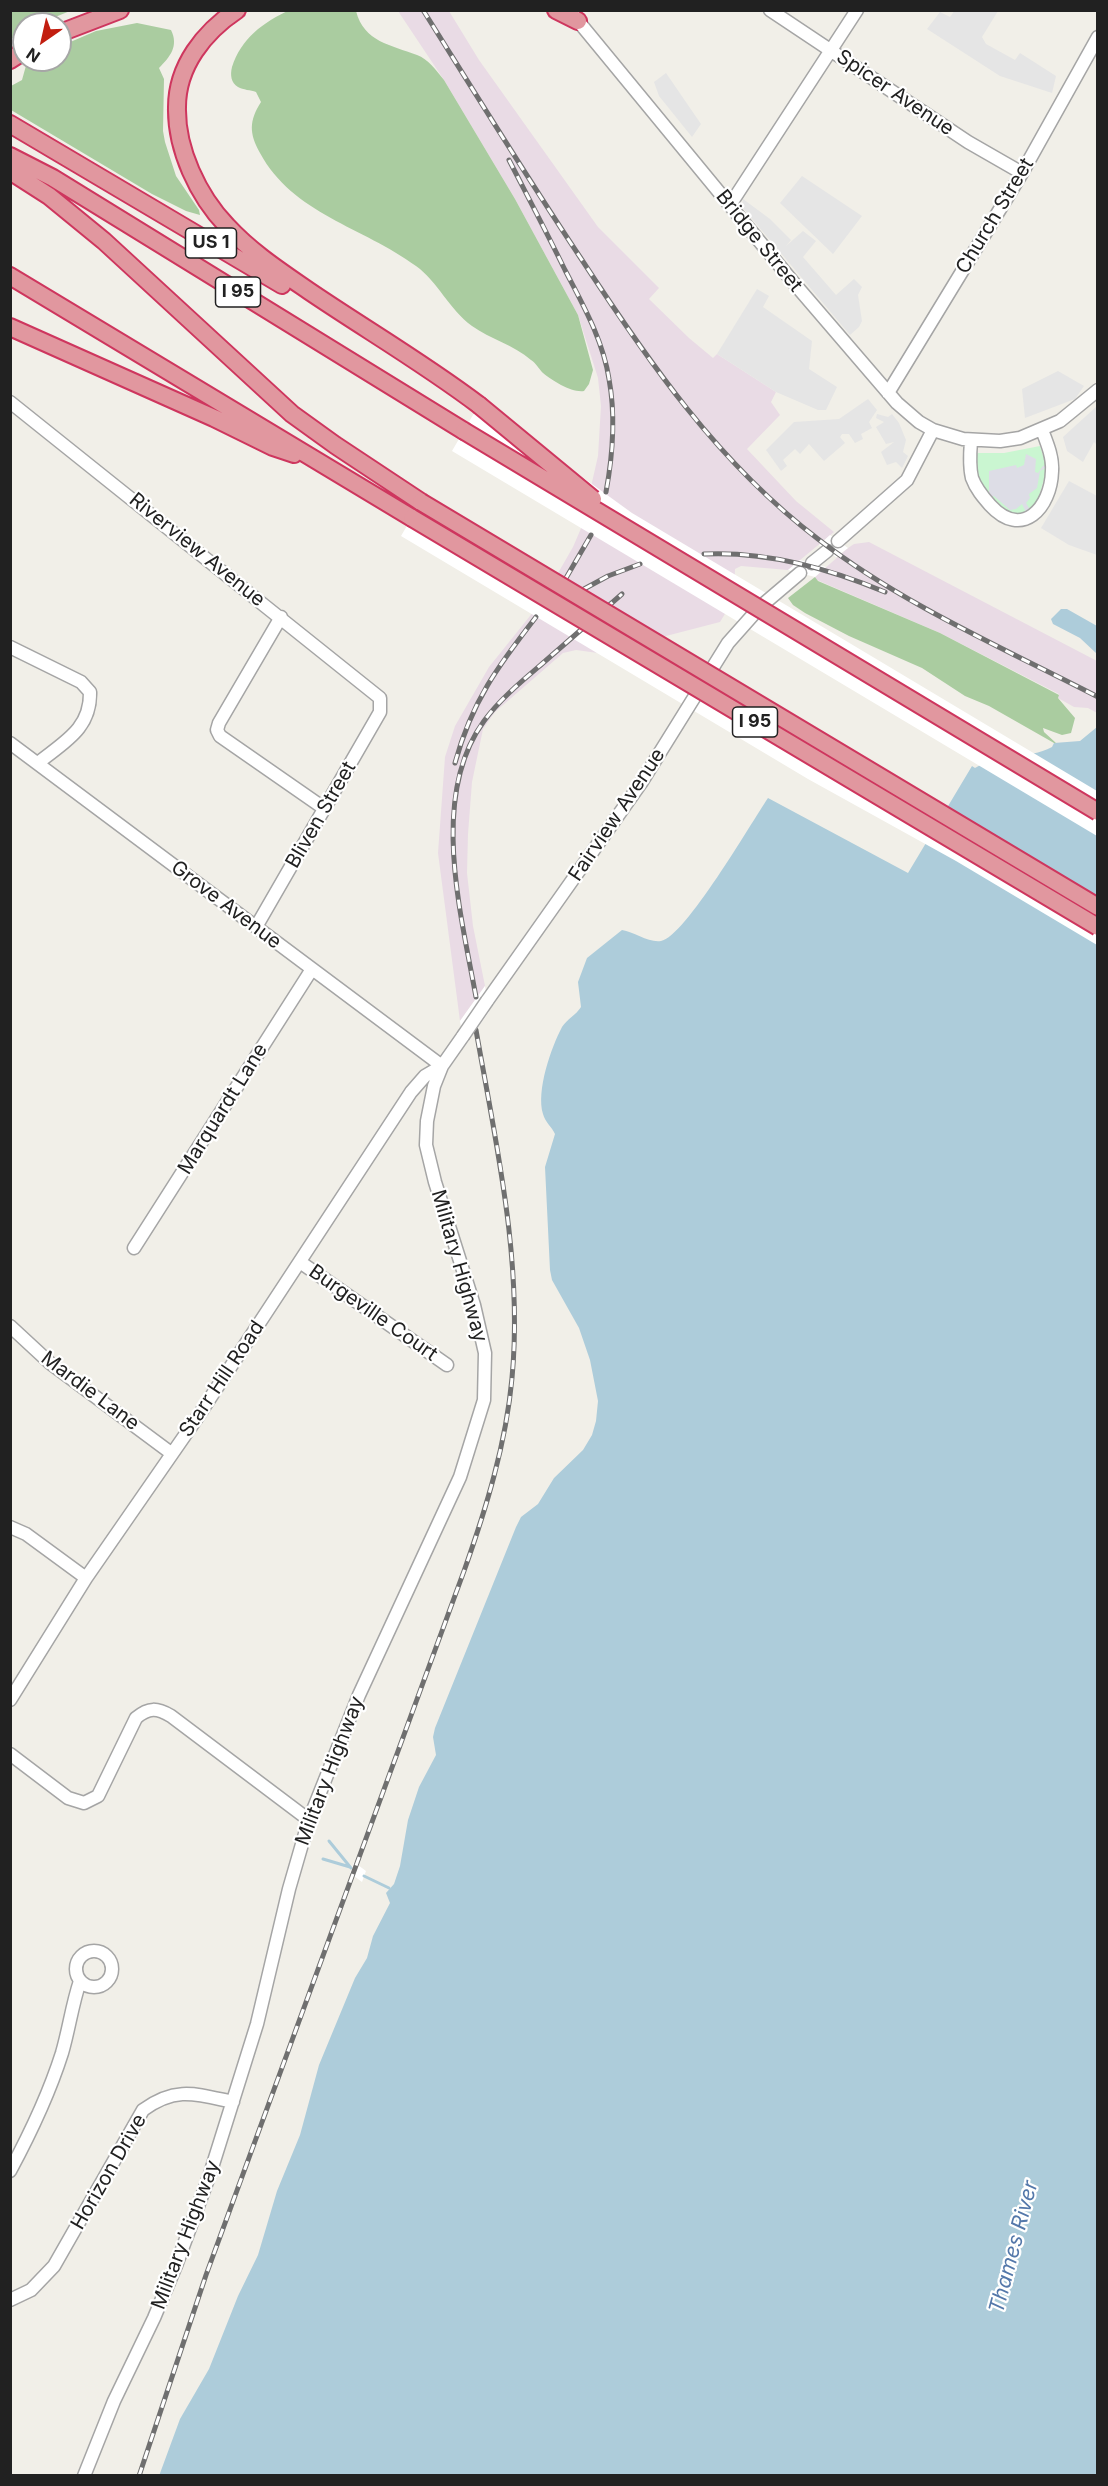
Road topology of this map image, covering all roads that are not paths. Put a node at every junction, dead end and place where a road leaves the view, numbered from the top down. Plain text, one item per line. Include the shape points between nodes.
1 (120, 10) edge
2 (237, 10) edge
3 (556, 10) edge
4 (770, 10) edge
5 (857, 10) edge
6 (574, 16) edge
7 (72, 28) edge
8 (1098, 37) edge
9 (831, 50) junction
10 (10, 124) edge
11 (10, 156) edge
12 (10, 171) edge
13 (1022, 173) junction
14 (729, 205) junction
15 (10, 276) edge
16 (10, 327) edge
17 (412, 361) junction
18 (1098, 390) edge
19 (888, 393) junction
20 (10, 402) edge
21 (933, 430) junction
22 (1042, 430) junction
23 (971, 441) junction
24 (318, 460) junction
25 (838, 541) dead end
26 (827, 550) dead end
27 (664, 552) junction
28 (812, 563) dead end
29 (800, 573) dead end
30 (281, 618) junction
31 (10, 647) edge
32 (381, 701) joint
33 (10, 743) edge
34 (38, 763) junction
35 (325, 810) junction
36 (1098, 812) edge
37 (1098, 907) edge
38 (256, 927) junction
39 (1098, 927) edge
40 (312, 969) junction
41 (442, 1066) junction
42 (134, 1248) dead end
43 (300, 1262) junction
44 (10, 1326) edge
45 (447, 1365) dead end
46 (171, 1453) junction
47 (10, 1527) edge
48 (86, 1578) junction
49 (10, 1700) edge
50 (10, 1754) edge
51 (309, 1820) junction
52 (80, 1981) dead end
53 (233, 2102) junction
54 (10, 2171) edge
55 (10, 2300) edge
56 (84, 2475) edge

1 - 7 highway
2 - 17 highway via 203,40 180,84 178,127 195,178 220,218 249,247
3 - 6 highway
4 - 9 street, Spicer Avenue
5 - 9 street
6 - 14 street, Bridge Street
8 - 13 street, Church Street
9 - 13 street, Spicer Avenue via 968,142
9 - 14 street
10 - 17 highway, US 1
11 - 27 highway, I 95, bridge via 53,178
12 - 37 highway, bridge via 49,196 104,241 292,414 335,445 421,502
13 - 19 street, Church Street
14 - 19 street, Bridge Street
15 - 24 highway, I 95
16 - 24 highway via 273,447
17 - 27 highway, US 1, bridge via 479,405 596,502
18 - 22 street, Bridge Street via 1060,422
19 - 21 street, Bridge Street via 906,412
20 - 30 street, Riverview Avenue
21 - 23 street, Bridge Street
21 - 25 street via 907,480
22 - 23 street, Bridge Street via 1000,441
22 - 23 street via 1052,464 1050,484 1040,509 1023,520 1005,518 980,493 970,469
24 - 39 highway, I 95, bridge
26 - 28 street
27 - 36 highway, I 95, bridge
29 - 41 street, Fairview Avenue, bridge via 753,614 728,643 629,801
30 - 32 street, Riverview Avenue
30 - 35 street via 217,730 220,736
31 - 34 street via 81,682 90,692 84,722
32 - 35 street, Bliven Street via 380,712
33 - 34 street, Grove Avenue
34 - 38 street, Grove Avenue
35 - 38 street, Bliven Street
38 - 40 street, Grove Avenue
40 - 41 street, Grove Avenue
40 - 42 street, Marquardt Lane
41 - 43 street, Starr Hill Road via 425,1076 411,1092
41 - 51 street, Military Highway via 429,1109 426,1145 485,1353 484,1400 459,1477 359,1695
43 - 45 street, Burgeville Court
43 - 46 street, Starr Hill Road
44 - 46 street, Mardie Lane via 50,1363
46 - 48 street, Starr Hill Road
47 - 48 street via 26,1534
48 - 49 street, Starr Hill Road
50 - 51 street via 68,1798 84,1803 98,1796 136,1718 152,1709 161,1710
51 - 53 street, Military Highway
52 - 54 street via 47,2097
53 - 55 street, Horizon Drive via 179,2094 159,2099 143,2110 54,2266 31,2290
53 - 56 street, Military Highway via 177,2263

